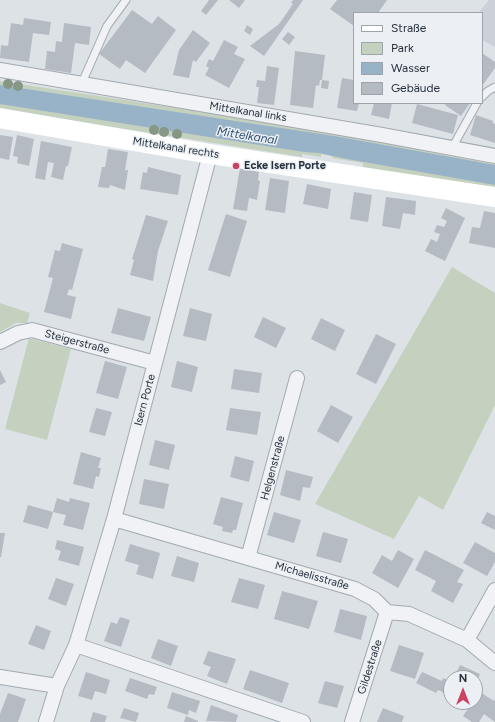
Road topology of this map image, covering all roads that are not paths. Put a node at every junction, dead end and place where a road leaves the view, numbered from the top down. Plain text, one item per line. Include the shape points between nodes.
1 (126, 0) edge
2 (0, 70) edge
3 (81, 84) junction
4 (495, 87) edge
5 (483, 96) edge
6 (476, 104) edge
7 (0, 118) edge
8 (452, 148) junction
9 (210, 154) junction
10 (495, 156) edge
11 (495, 197) edge
12 (0, 342) edge
13 (155, 363) junction
14 (297, 378) dead end
15 (114, 519) junction
16 (248, 558) junction
17 (495, 590) edge
18 (387, 612) junction
19 (467, 640) junction
20 (76, 645) junction
21 (495, 663) edge
22 (0, 676) edge
23 (57, 686) junction
24 (46, 722) edge
25 (303, 722) edge
26 (352, 722) edge

1 - 3 lane via 106,26
2 - 3 street, Mittelkanal links
3 - 8 street, Mittelkanal links
4 - 5 lane
6 - 8 lane
7 - 9 main road, Mittelkanal rechts
8 - 10 street, Mittelkanal links
9 - 11 main road, Mittelkanal rechts
9 - 13 street, Isern Porte
12 - 13 street, Steigerstraße via 18,333 32,330
13 - 15 street, Isern Porte
14 - 16 street, Helgenstraße
15 - 16 street, Michaelisstraße
15 - 20 street, Isern Porte
16 - 18 street, Michaelisstraße via 355,589 374,599
17 - 19 street
18 - 19 street via 409,614
18 - 26 street, Gildestraße
19 - 21 street
20 - 23 street, Isern Porte
20 - 25 street
22 - 23 street
23 - 24 street, Isern Porte

